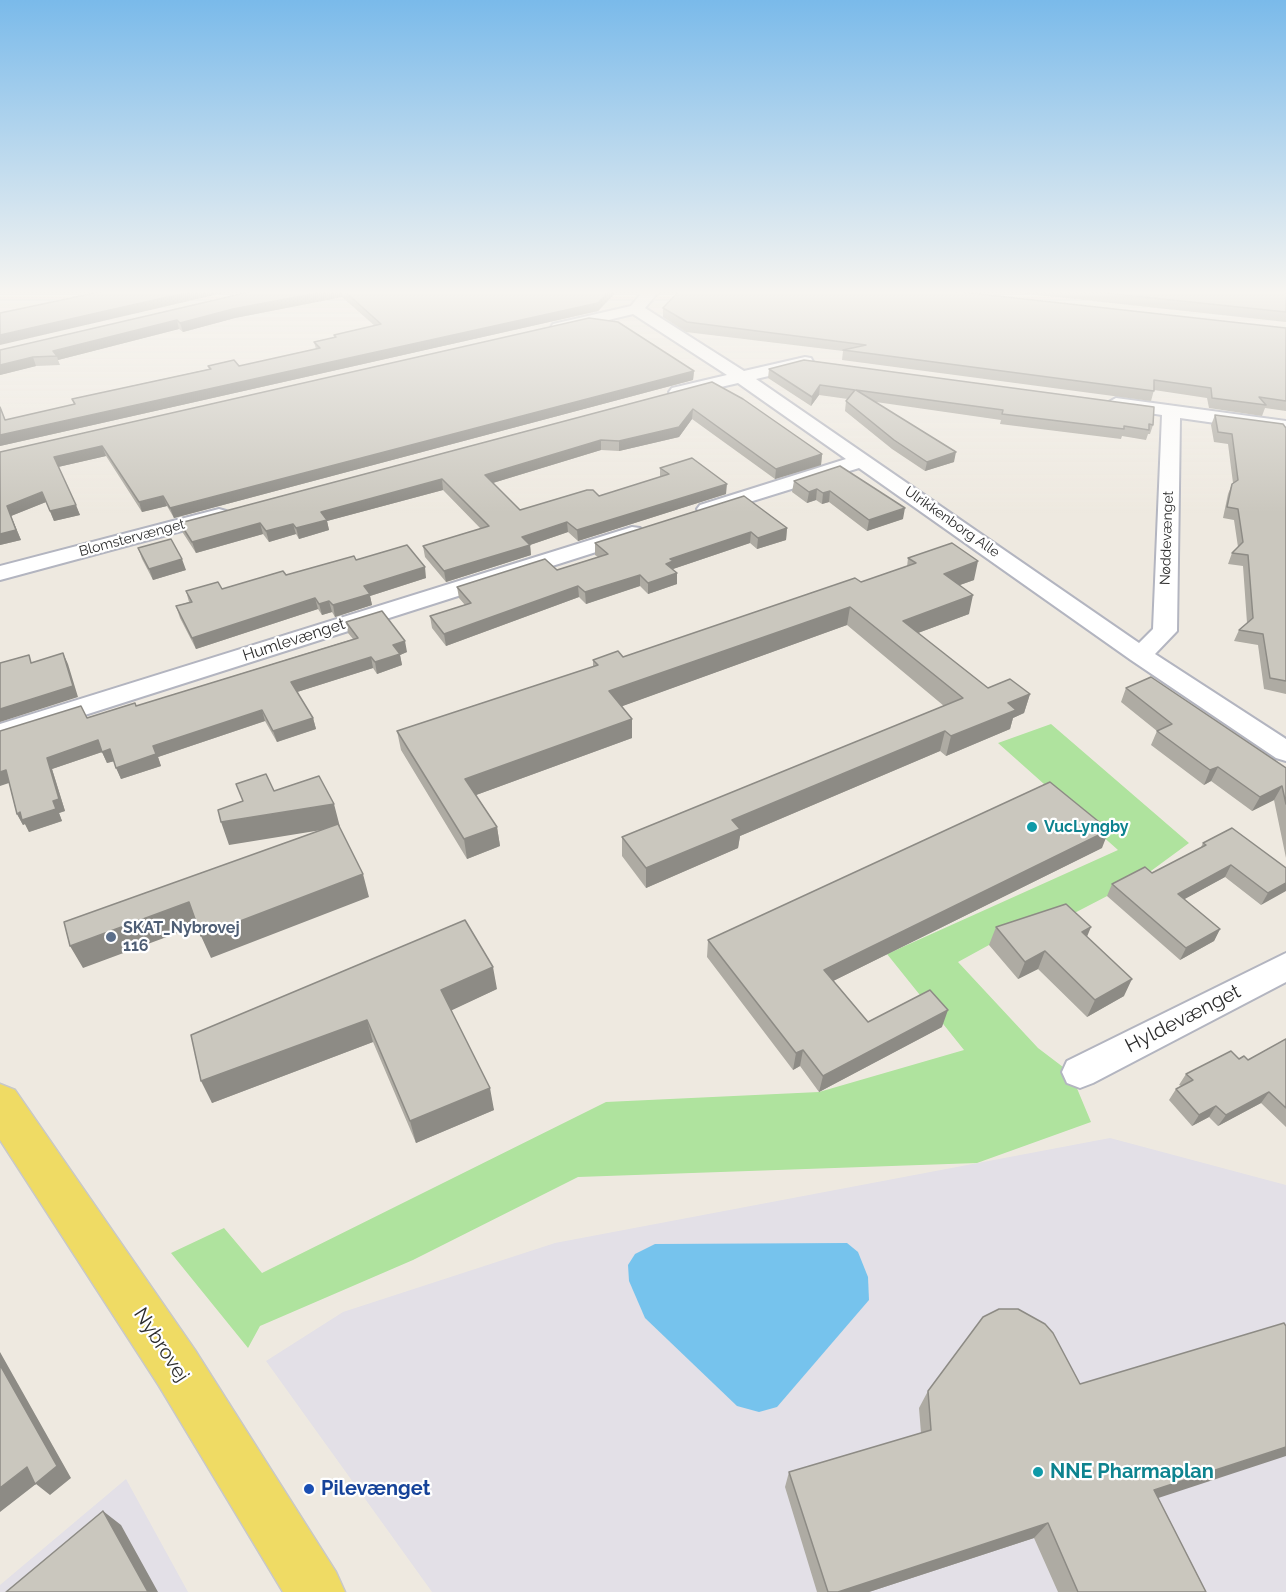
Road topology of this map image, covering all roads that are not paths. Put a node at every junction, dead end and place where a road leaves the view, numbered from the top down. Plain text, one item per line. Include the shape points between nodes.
1 (722, 364) edge
2 (792, 364) edge
3 (820, 364) edge
4 (826, 365) edge
5 (740, 376) junction
6 (659, 397) edge
7 (1099, 401) edge
8 (1171, 411) junction
9 (1286, 427) edge
10 (863, 460) junction
11 (234, 511) edge
12 (687, 515) edge
13 (654, 525) edge
14 (0, 573) edge
15 (1140, 655) junction
16 (0, 732) edge
17 (1286, 752) edge
18 (1286, 966) edge
19 (1080, 1072) dead end
20 (0, 1103) edge
21 (316, 1592) edge

1 - 5 street, Ulrikkenborg Alle
2 - 5 street
3 - 4 street
5 - 6 street
5 - 10 street, Ulrikkenborg Alle
7 - 8 street
8 - 9 street
8 - 15 street, Nøddevænget via 1165,631
10 - 12 street
10 - 15 street, Ulrikkenborg Alle
11 - 14 street, Blomstervænget
13 - 16 street, Humlevænget
15 - 17 street, Ulrikkenborg Alle
18 - 19 street, Hyldevænget
20 - 21 main road, Nybrovej via 177,1368

